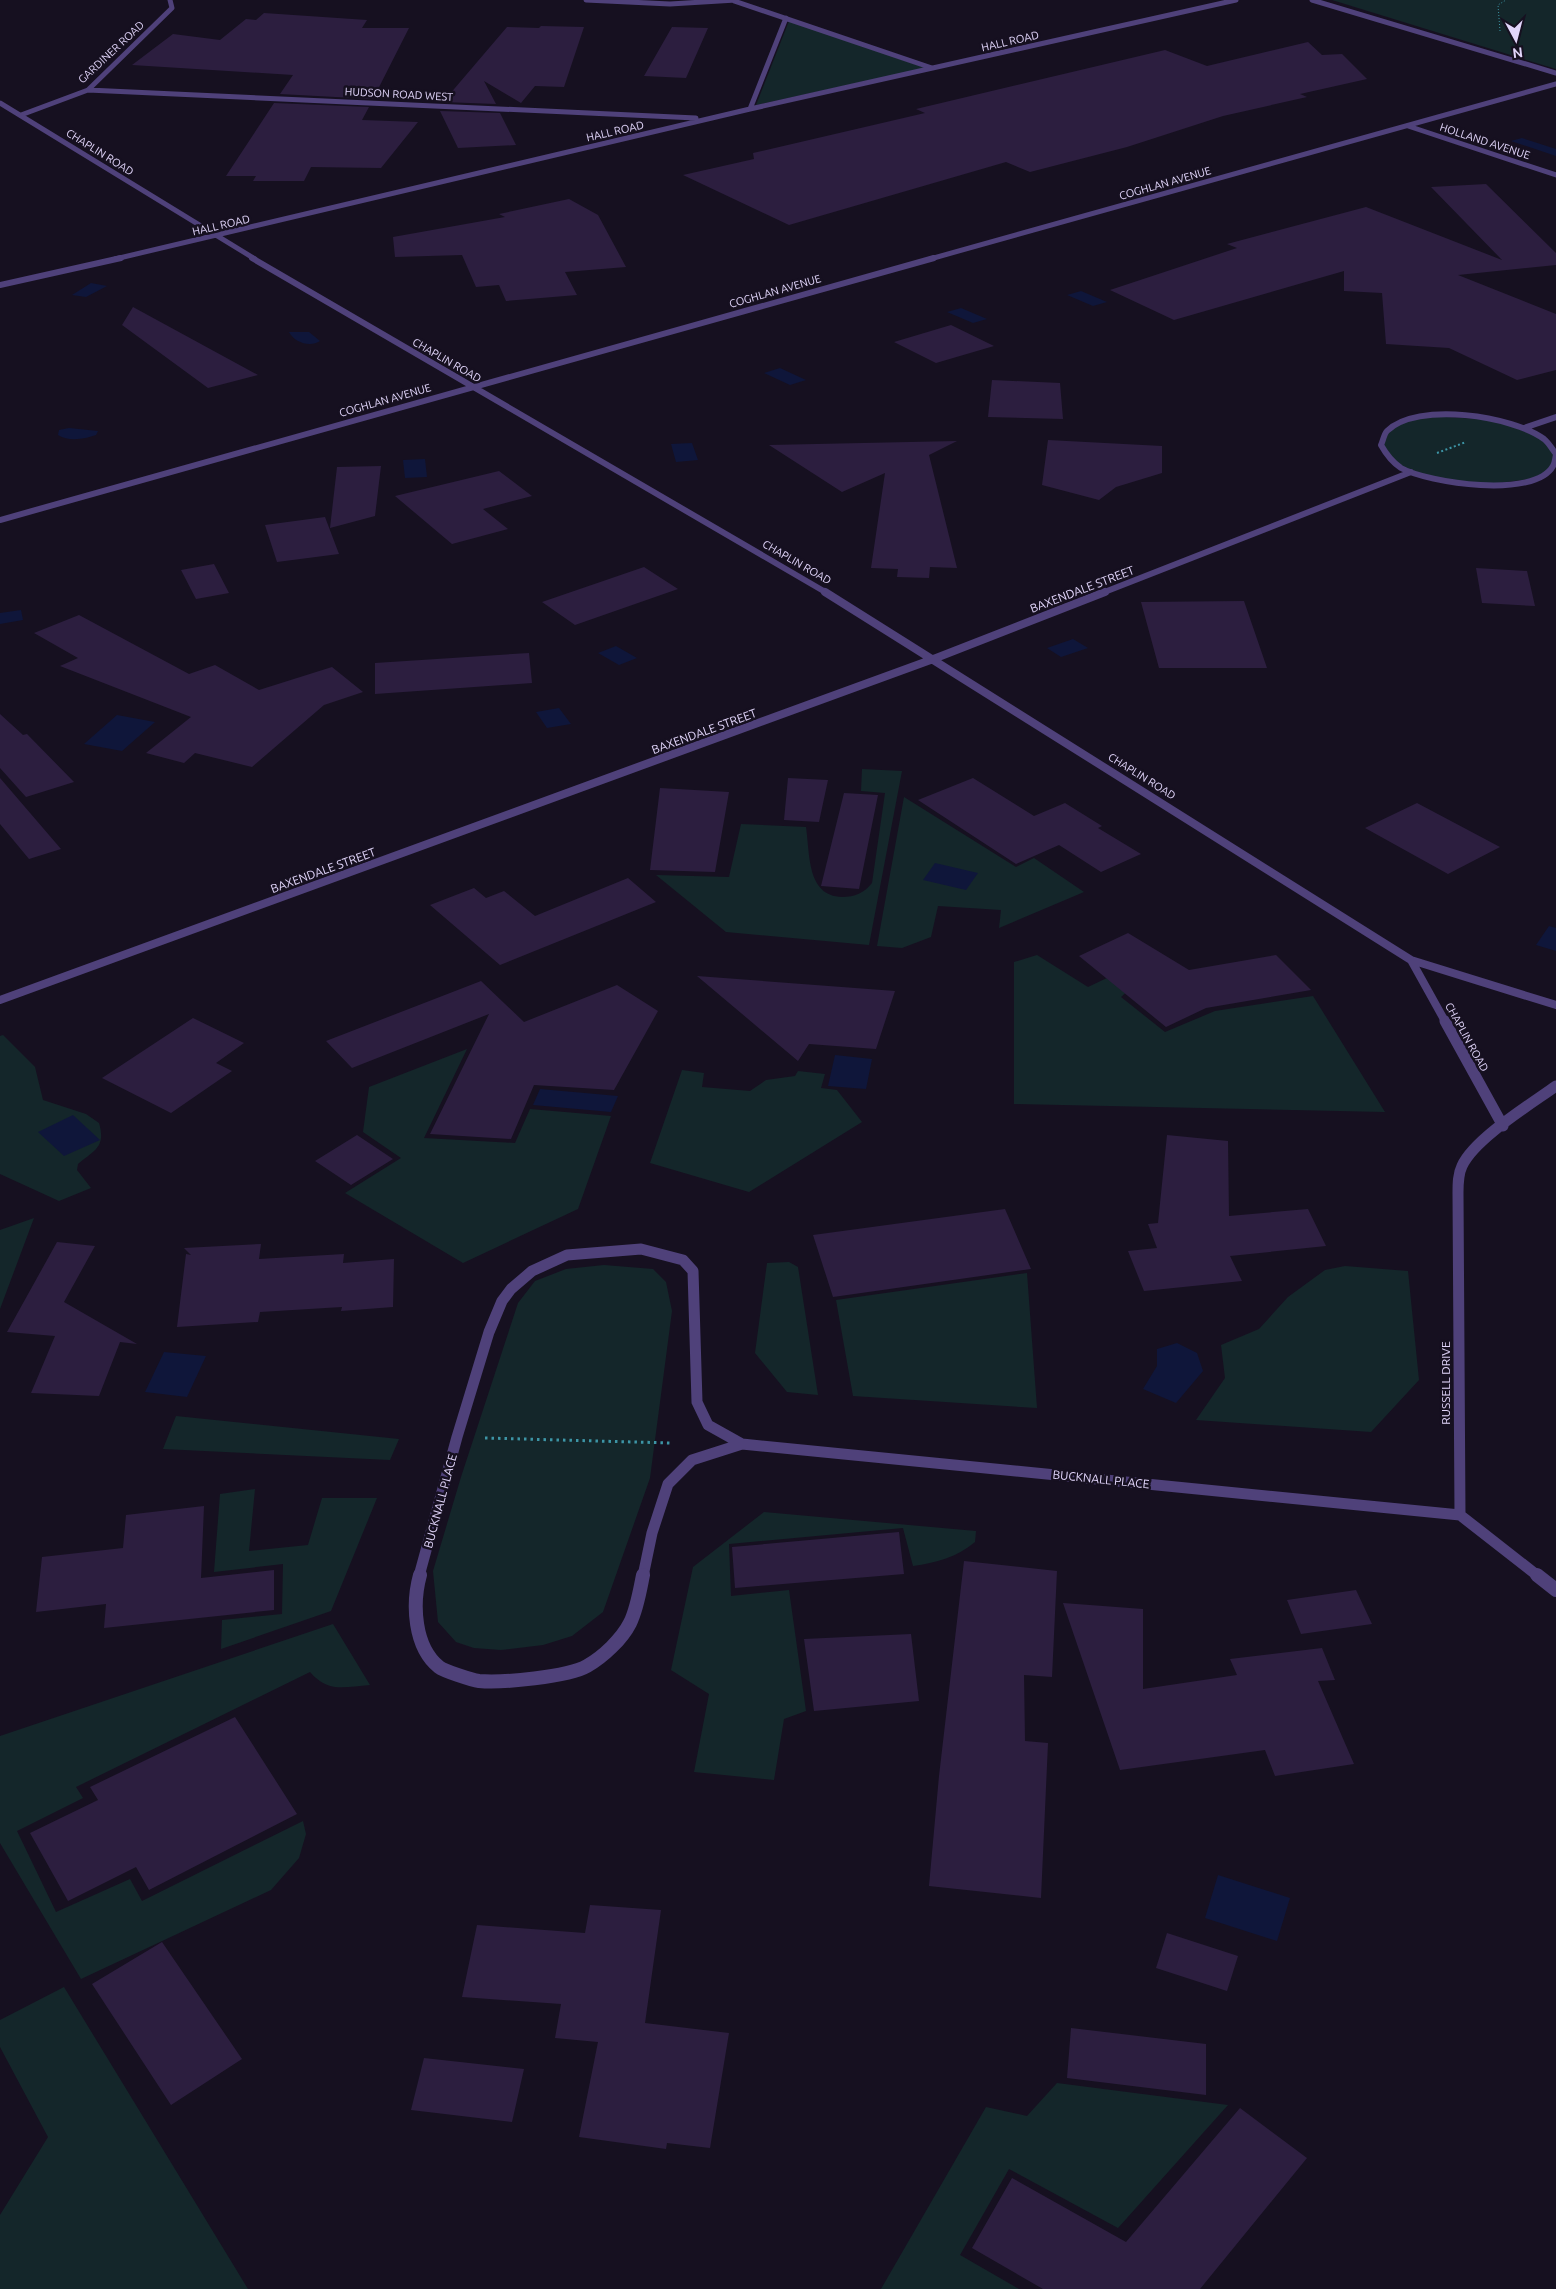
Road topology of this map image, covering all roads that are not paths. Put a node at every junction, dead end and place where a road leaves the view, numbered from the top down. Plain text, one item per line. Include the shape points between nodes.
1 (170, 0) edge
2 (586, 0) edge
3 (735, 0) edge
4 (1236, 0) edge
5 (1312, 0) edge
6 (786, 18) junction
7 (932, 68) junction
8 (1556, 73) edge
9 (1556, 84) edge
10 (88, 90) junction
11 (0, 103) edge
12 (750, 109) junction
13 (21, 116) junction
14 (709, 119) junction
15 (1408, 126) junction
16 (1556, 175) edge
17 (216, 237) junction
18 (0, 286) edge
19 (470, 386) junction
20 (1556, 417) edge
21 (1524, 428) junction
22 (1556, 454) edge
23 (1411, 472) junction
24 (0, 520) edge
25 (936, 658) junction
26 (1411, 960) junction
27 (0, 1000) edge
28 (1556, 1005) edge
29 (1556, 1086) edge
30 (1503, 1126) junction
31 (742, 1444) junction
32 (1460, 1515) junction
33 (1556, 1590) edge

1 - 10 street, GARDINER ROAD via 172,8
2 - 3 street via 670,4
3 - 6 street
4 - 7 street, HALL ROAD
5 - 8 street
6 - 7 street
6 - 12 street
7 - 12 street, HALL ROAD
9 - 15 street, COGHLAN AVENUE
10 - 13 street, GARDINER ROAD
10 - 14 street, HUDSON ROAD WEST
11 - 13 street, CHAPLIN ROAD
12 - 14 street, HALL ROAD
13 - 17 street, CHAPLIN ROAD
14 - 17 street, HALL ROAD
15 - 16 street, HOLLAND AVENUE
15 - 19 street, COGHLAN AVENUE
17 - 18 street, HALL ROAD
17 - 19 street, CHAPLIN ROAD
19 - 24 street, COGHLAN AVENUE
19 - 25 street, CHAPLIN ROAD
20 - 21 street
21 - 22 street via 1546,440
21 - 23 street via 1462,415 1429,416 1403,422 1386,432 1381,445 1390,459
22 - 23 street via 1553,467 1537,478 1510,485 1476,486
23 - 25 street, BAXENDALE STREET
25 - 26 street, CHAPLIN ROAD
25 - 27 street, BAXENDALE STREET
26 - 28 street
26 - 30 street, CHAPLIN ROAD
29 - 30 street, RUSSELL DRIVE
30 - 32 street, RUSSELL DRIVE via 1487,1138 1463,1165 1458,1197
31 - 31 street, BUCKNALL PLACE via 692,1460 668,1484 652,1533 630,1623 613,1645 587,1666 550,1677 478,1681 440,1668 425,1648 417,1624 416,1588 457,1437 489,1332 502,1301 532,1271 567,1256 640,1248 683,1260 693,1272 697,1402 708,1425
31 - 32 street, BUCKNALL PLACE
32 - 33 street

